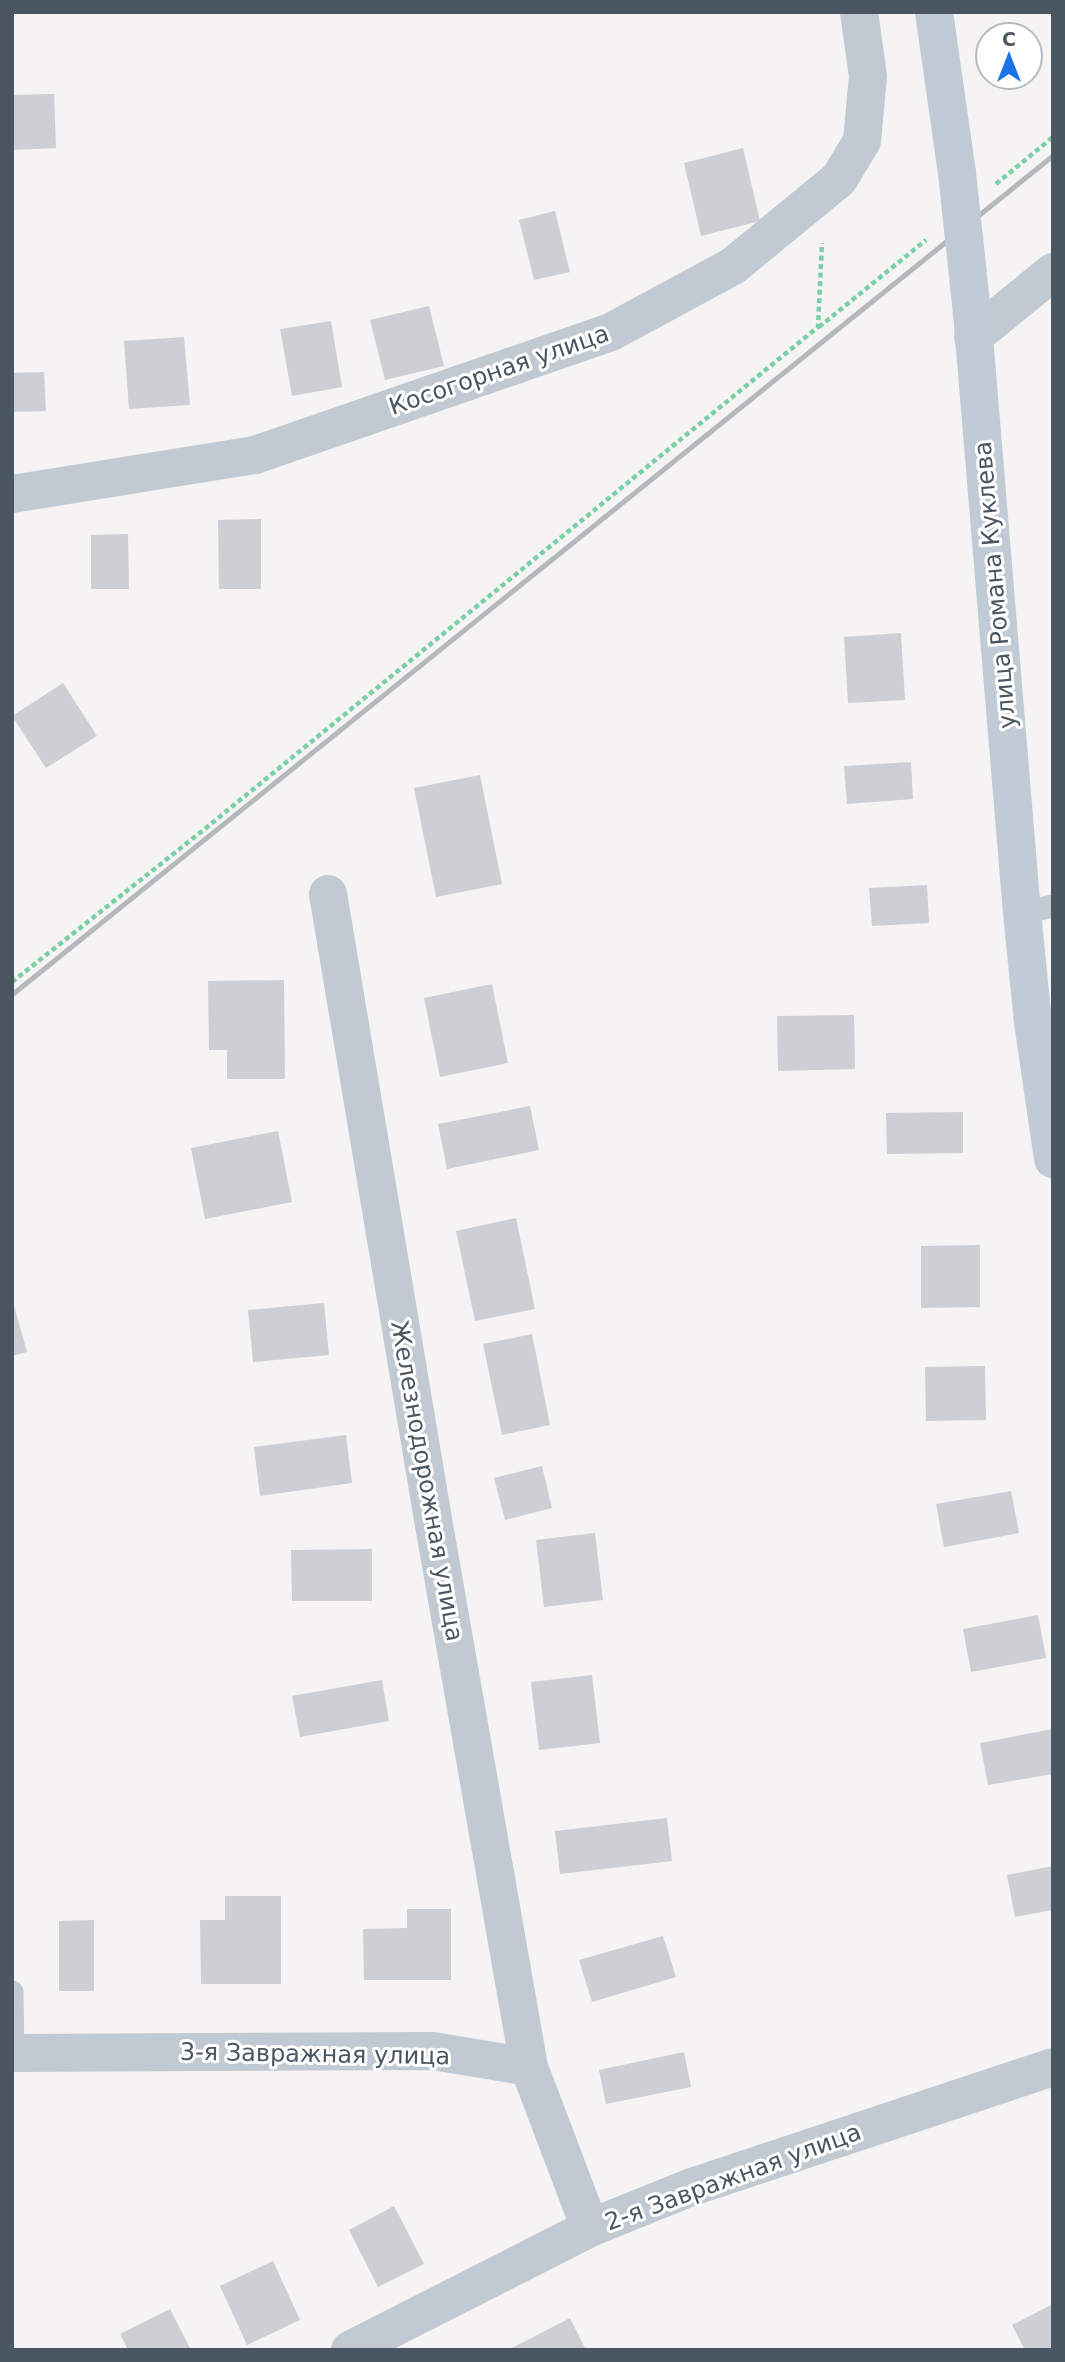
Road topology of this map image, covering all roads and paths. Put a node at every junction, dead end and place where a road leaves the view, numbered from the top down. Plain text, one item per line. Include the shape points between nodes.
1 (859, 12) edge
2 (934, 12) edge
3 (822, 237) dead end
4 (1053, 272) edge
5 (973, 325) junction
6 (12, 494) edge
7 (328, 894) dead end
8 (1037, 910) edge
9 (12, 982) edge
10 (1043, 1019) edge
11 (1053, 1159) edge
12 (12, 1992) edge
13 (13, 2053) edge
14 (529, 2067) junction
15 (1053, 2067) edge
16 (590, 2228) junction
17 (349, 2350) edge

1 - 6 street, Косогорная улица via 868,76 862,141 839,179 733,266 611,332 255,455
2 - 5 street, улица Романа Куклева, bridge
3 - 9 path via 818,327
4 - 5 street
5 - 8 street, улица Романа Куклева
7 - 14 street, Железнодорожная улица
8 - 10 street, улица Романа Куклева
10 - 11 street, улица Романа Куклева
12 - 13 lane
13 - 14 street, 3-я Завражная улица via 433,2051
14 - 16 street
15 - 16 street, 2-я Завражная улица via 689,2188
16 - 17 street, 2-я Завражная улица

